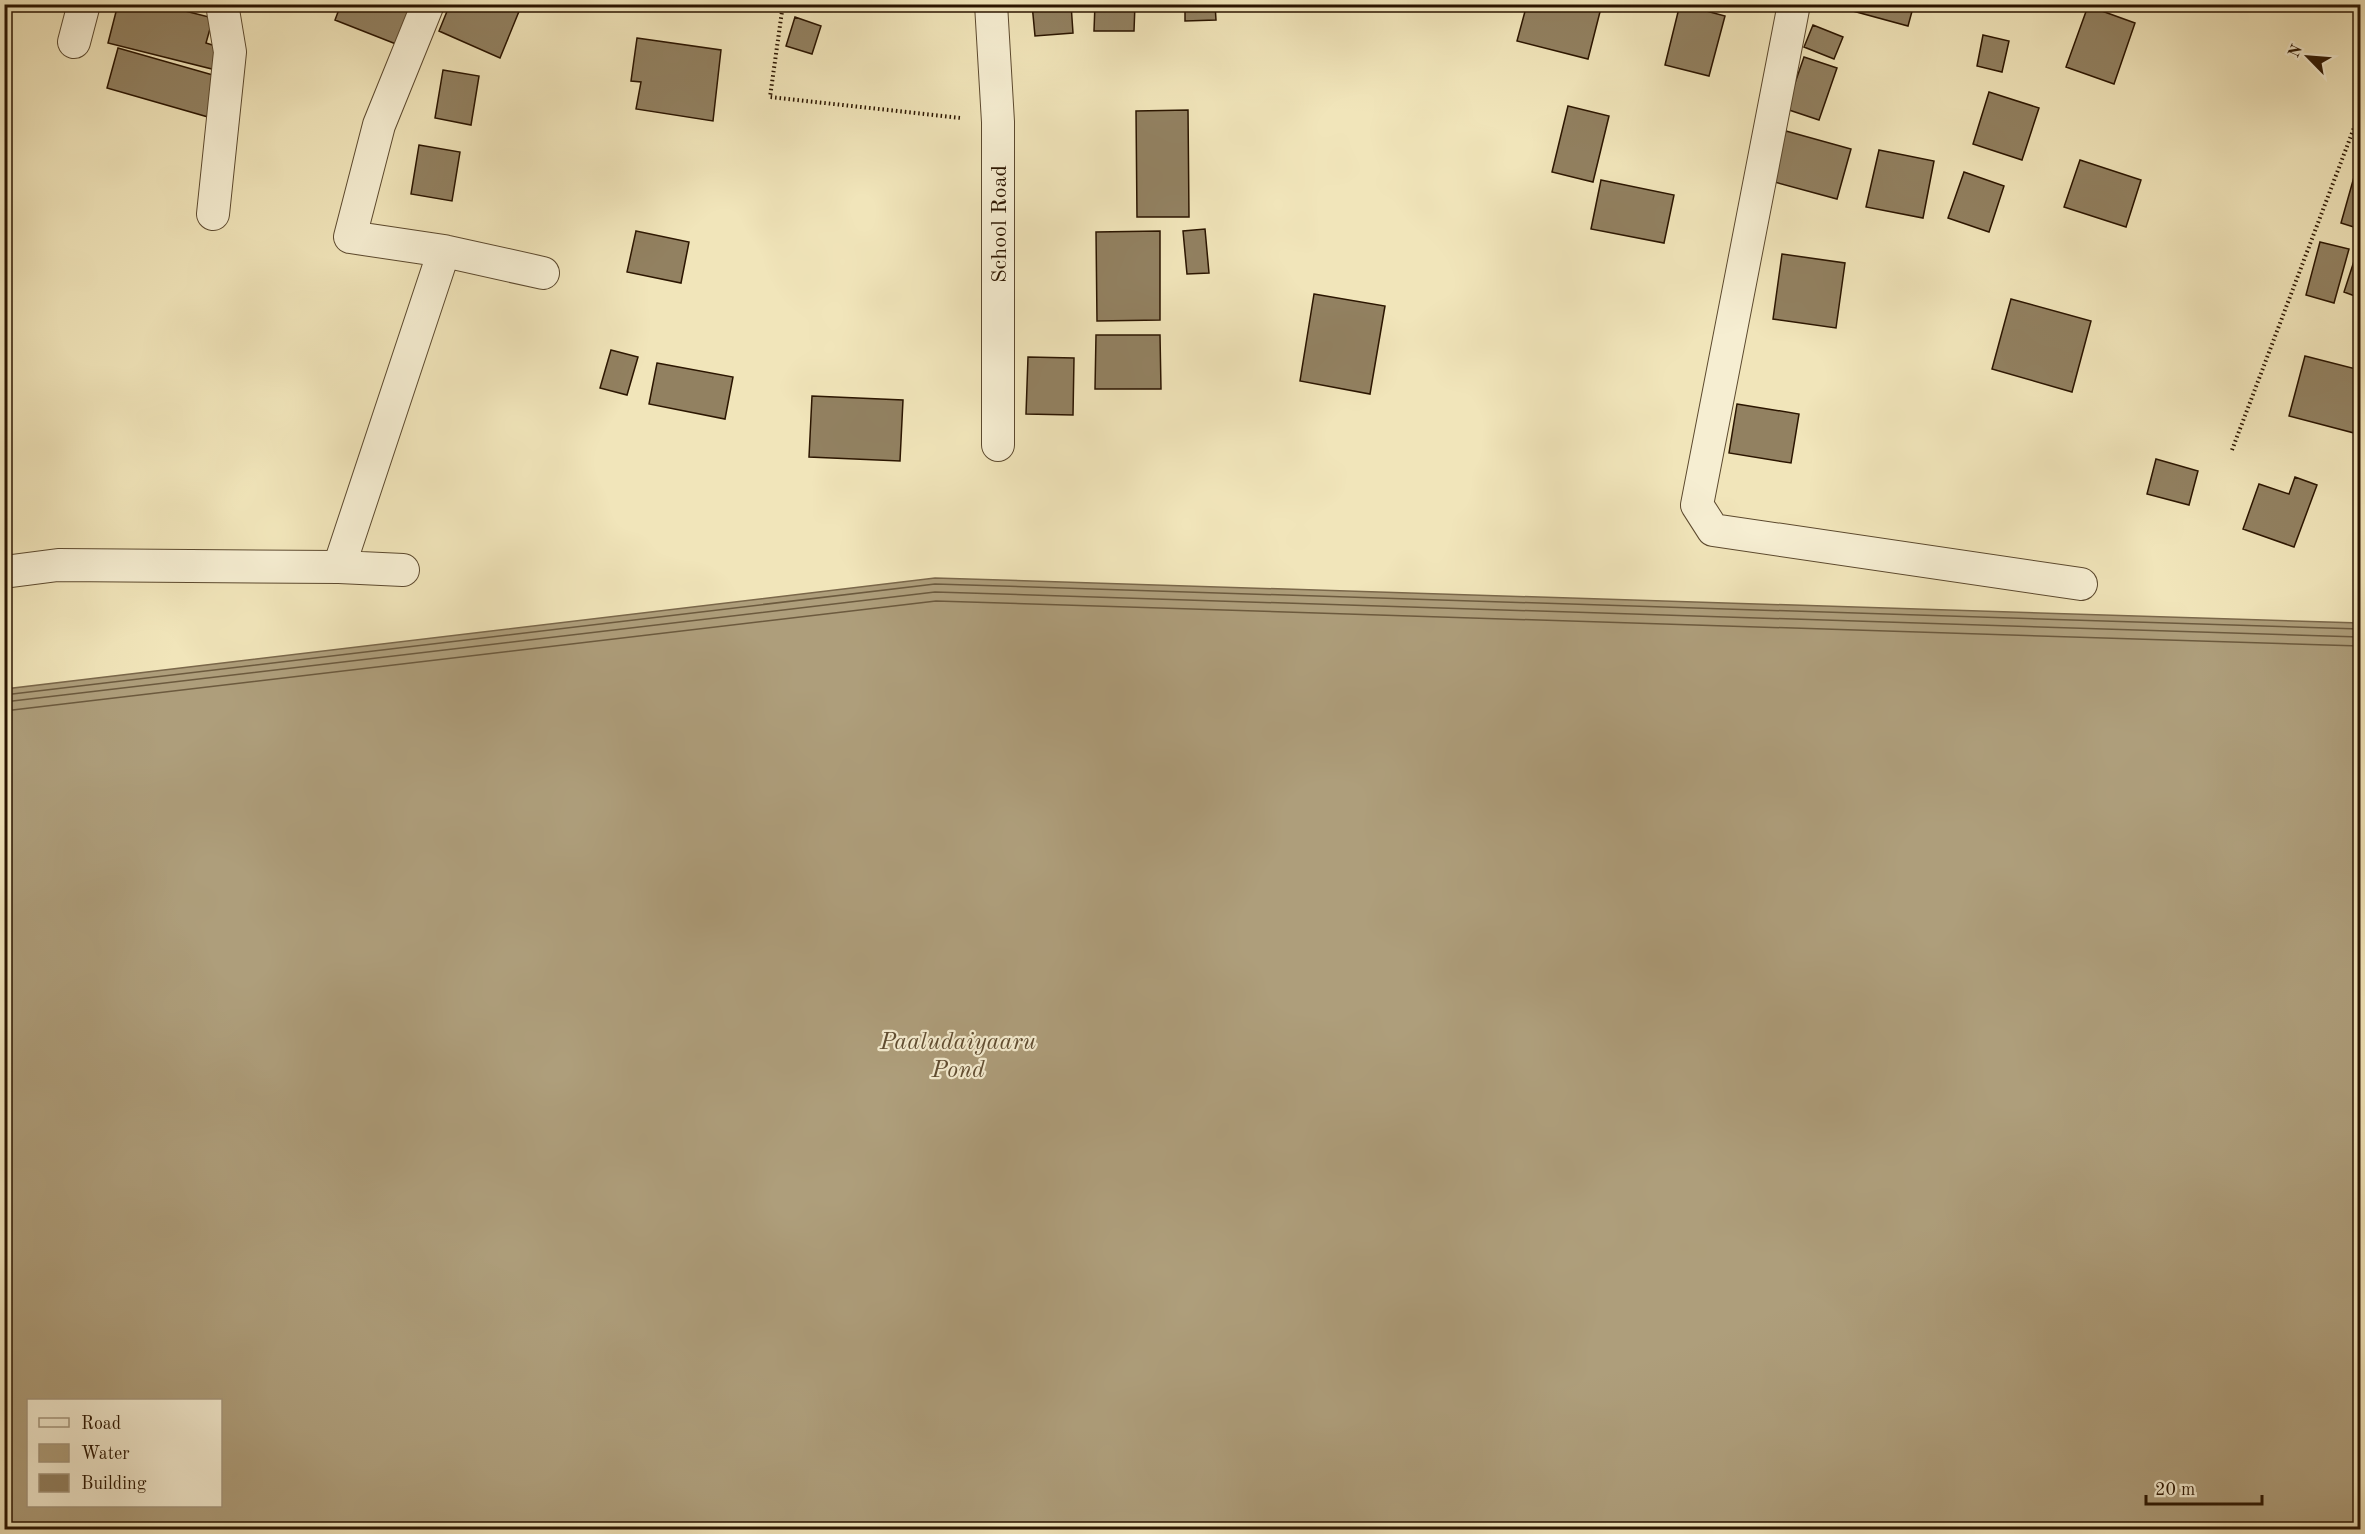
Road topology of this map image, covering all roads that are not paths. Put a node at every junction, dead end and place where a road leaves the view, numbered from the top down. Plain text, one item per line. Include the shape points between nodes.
1 (84, 4) edge
2 (222, 4) edge
3 (428, 4) edge
4 (991, 4) edge
5 (1794, 4) edge
6 (74, 42) dead end
7 (213, 214) dead end
8 (444, 251) junction
9 (543, 273) dead end
10 (998, 444) dead end
11 (339, 567) junction
12 (403, 570) dead end
13 (4, 572) edge
14 (2081, 584) dead end

1 - 6 street
2 - 7 street via 230,52
3 - 8 street via 379,125 350,237
4 - 10 street, School Road via 998,122
5 - 14 street via 1697,505 1713,530
8 - 9 street
8 - 11 street
11 - 12 street
11 - 13 street via 58,565

